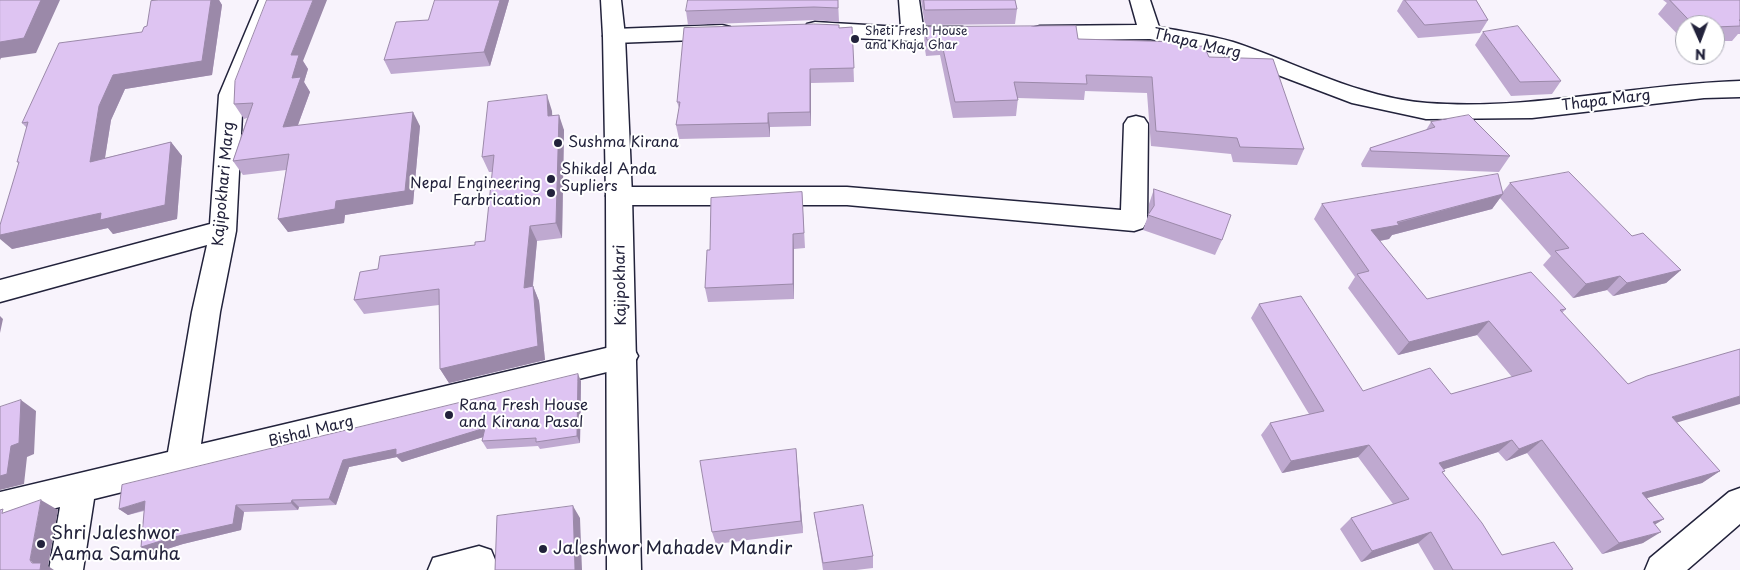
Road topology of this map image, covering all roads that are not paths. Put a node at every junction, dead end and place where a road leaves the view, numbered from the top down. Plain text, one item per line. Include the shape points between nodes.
1 (269, 0) edge
2 (611, 0) edge
3 (908, 0) edge
4 (1140, 0) edge
5 (796, 30) edge
6 (739, 32) edge
7 (1150, 32) junction
8 (982, 33) edge
9 (1022, 33) edge
10 (913, 34) junction
11 (614, 36) junction
12 (1740, 89) edge
13 (1136, 124) dead end
14 (619, 196) junction
15 (223, 231) junction
16 (0, 291) edge
17 (622, 356) junction
18 (182, 463) junction
19 (80, 488) junction
20 (1740, 503) edge
21 (0, 507) edge
22 (66, 570) edge
23 (445, 570) edge
24 (478, 570) edge
25 (624, 570) edge
26 (1662, 570) edge

1 - 15 street, Kajipokhari Marg via 231,95
2 - 11 street, Kajipokhari
3 - 10 street
4 - 7 street
5 - 10 street
6 - 11 street
7 - 9 street, Thapa Marg
7 - 12 street, Thapa Marg via 1225,48 1360,98 1426,111 1532,110 1704,90
8 - 10 street
11 - 14 street, Kajipokhari
13 - 14 street via 1134,221 847,196
14 - 17 street, Kajipokhari
15 - 16 street
15 - 18 street, Kajipokhari Marg via 206,312
17 - 18 street, Bishal Marg
17 - 25 street, Kajipokhari
18 - 19 street, Bishal Marg
19 - 21 street, Bishal Marg
19 - 22 street
20 - 26 street
23 - 24 street via 479,562

